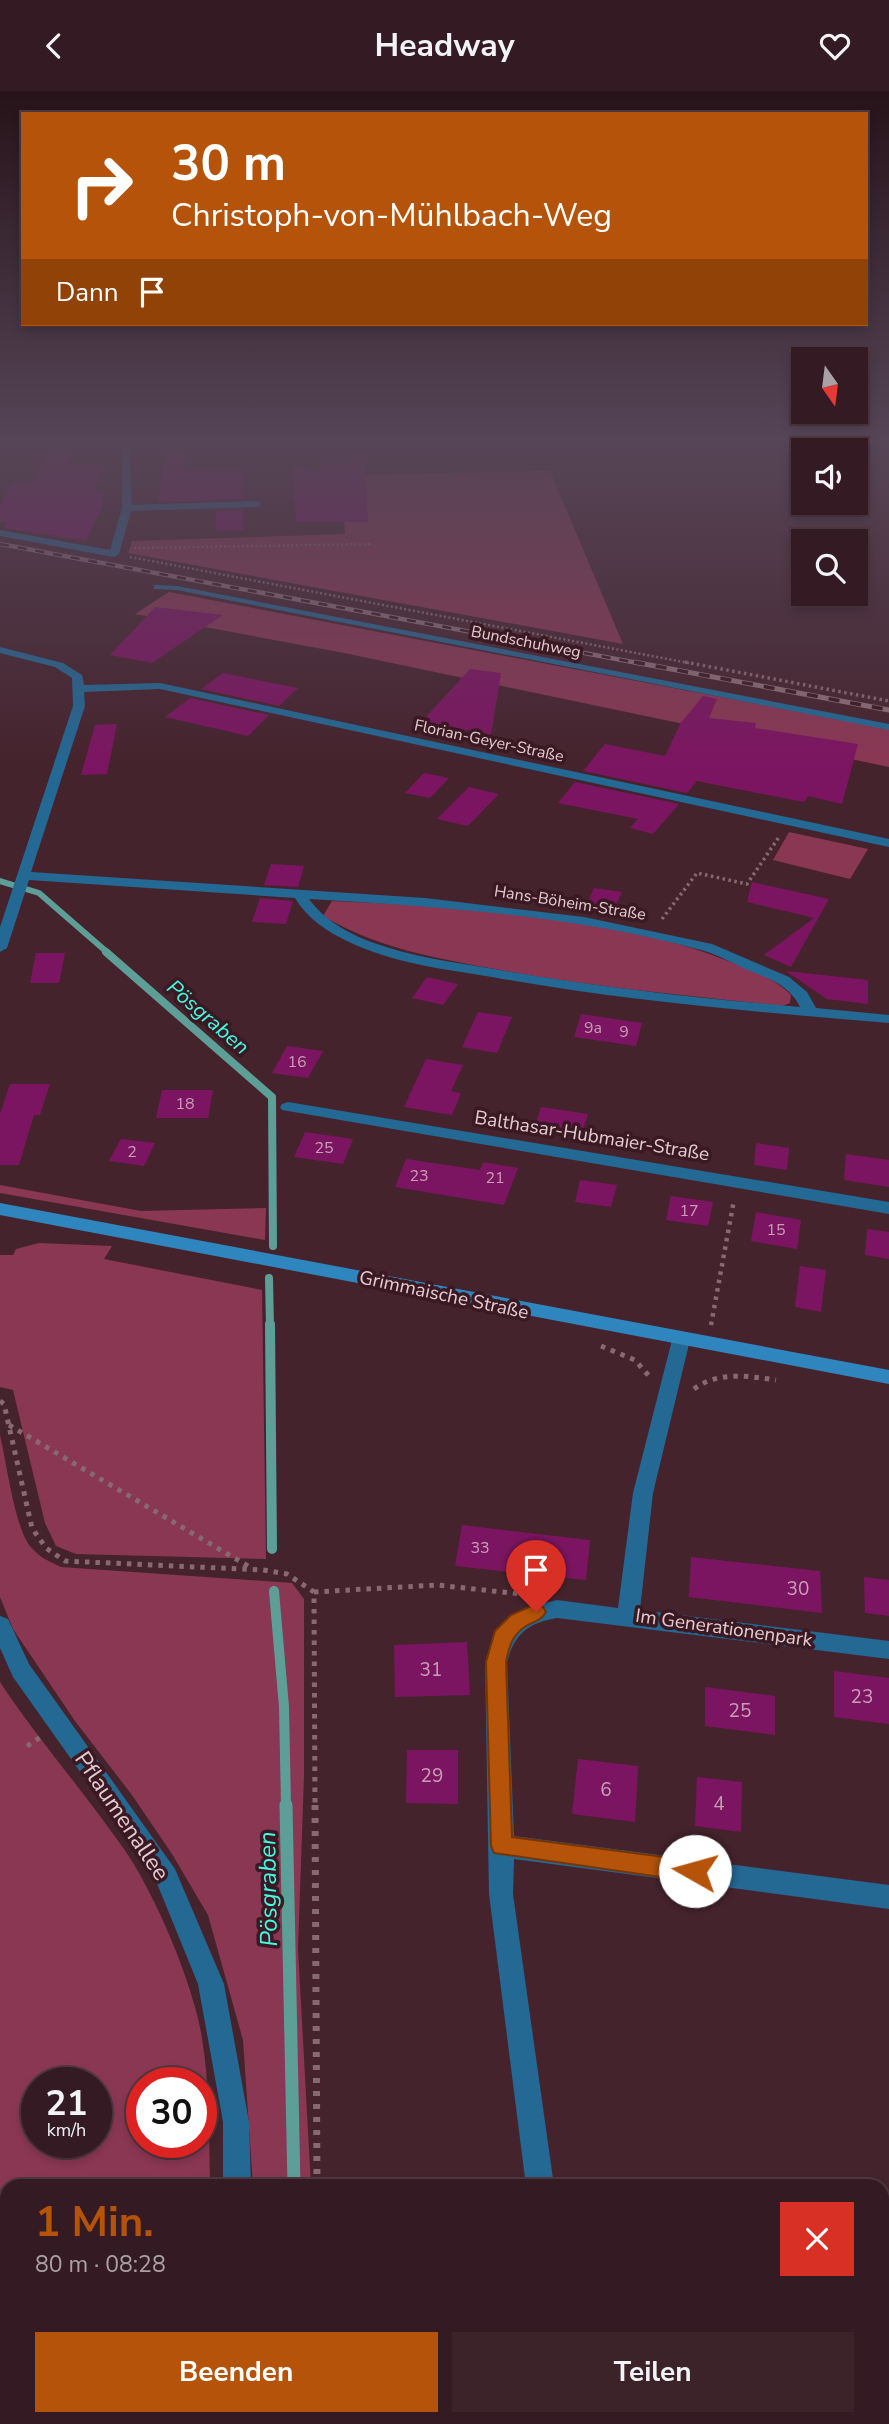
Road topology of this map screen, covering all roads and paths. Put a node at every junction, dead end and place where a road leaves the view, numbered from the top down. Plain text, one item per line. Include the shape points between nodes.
1 (95, 548) edge
2 (116, 548) edge
3 (229, 548) edge
4 (115, 551) junction
5 (158, 587) dead end
6 (0, 650) edge
7 (80, 689) junction
8 (889, 701) edge
9 (889, 727) edge
10 (789, 822) junction
11 (889, 843) edge
12 (21, 884) junction
13 (300, 895) junction
14 (651, 933) junction
15 (0, 948) edge
16 (810, 1012) junction
17 (889, 1019) edge
18 (288, 1107) dead end
19 (737, 1181) junction
20 (889, 1207) edge
21 (0, 1209) edge
22 (711, 1325) dead end
23 (681, 1341) junction
24 (592, 1345) dead end
25 (889, 1377) edge
26 (779, 1380) dead end
27 (652, 1384) dead end
28 (689, 1397) dead end
29 (0, 1401) edge
30 (9, 1425) junction
31 (253, 1570) junction
32 (314, 1592) junction
33 (521, 1593) junction
34 (534, 1594) dead end
35 (628, 1617) junction
36 (518, 1621) junction
37 (0, 1625) edge
38 (889, 1650) edge
39 (502, 1846) junction
40 (889, 1897) edge
41 (237, 2179) edge
42 (317, 2179) edge
43 (539, 2179) edge

1 - 4 street
2 - 4 street
3 - 4 path
4 - 8 path
5 - 9 lane, Bundschuhweg
6 - 7 street via 59,665 78,677
7 - 10 street, Florian-Geyer-Straße via 160,686
7 - 12 street via 79,706
10 - 11 street, Florian-Geyer-Straße
10 - 14 path via 747,884 697,873
12 - 13 street, Hans-Böheim-Straße
12 - 15 street
13 - 14 street, Hans-Böheim-Straße via 425,902
13 - 16 street via 313,915 330,927 409,957 555,986
14 - 16 street, Hans-Böheim-Straße via 707,947 783,981 802,995
16 - 17 street
18 - 19 street, Balthasar-Hubmaier-Straße
19 - 20 street, Balthasar-Hubmaier-Straße
19 - 22 path
21 - 23 main road, Grimmaische Straße
23 - 25 main road, Grimmaische Straße
23 - 35 street, Im Generationenpark via 643,1493
24 - 27 path via 636,1360
26 - 28 path via 713,1379 696,1386
29 - 30 path
30 - 31 path
30 - 31 path via 32,1528 46,1548 65,1560
31 - 32 path via 287,1574
32 - 33 path via 437,1585
32 - 42 path
33 - 34 path
33 - 36 path
35 - 36 street via 557,1609
35 - 38 street, Im Generationenpark
36 - 39 street via 502,1637 496,1662
37 - 41 street, Pflaumenallee via 21,1670 163,1869 211,1984 236,2122
39 - 40 street
39 - 43 street via 501,1894

